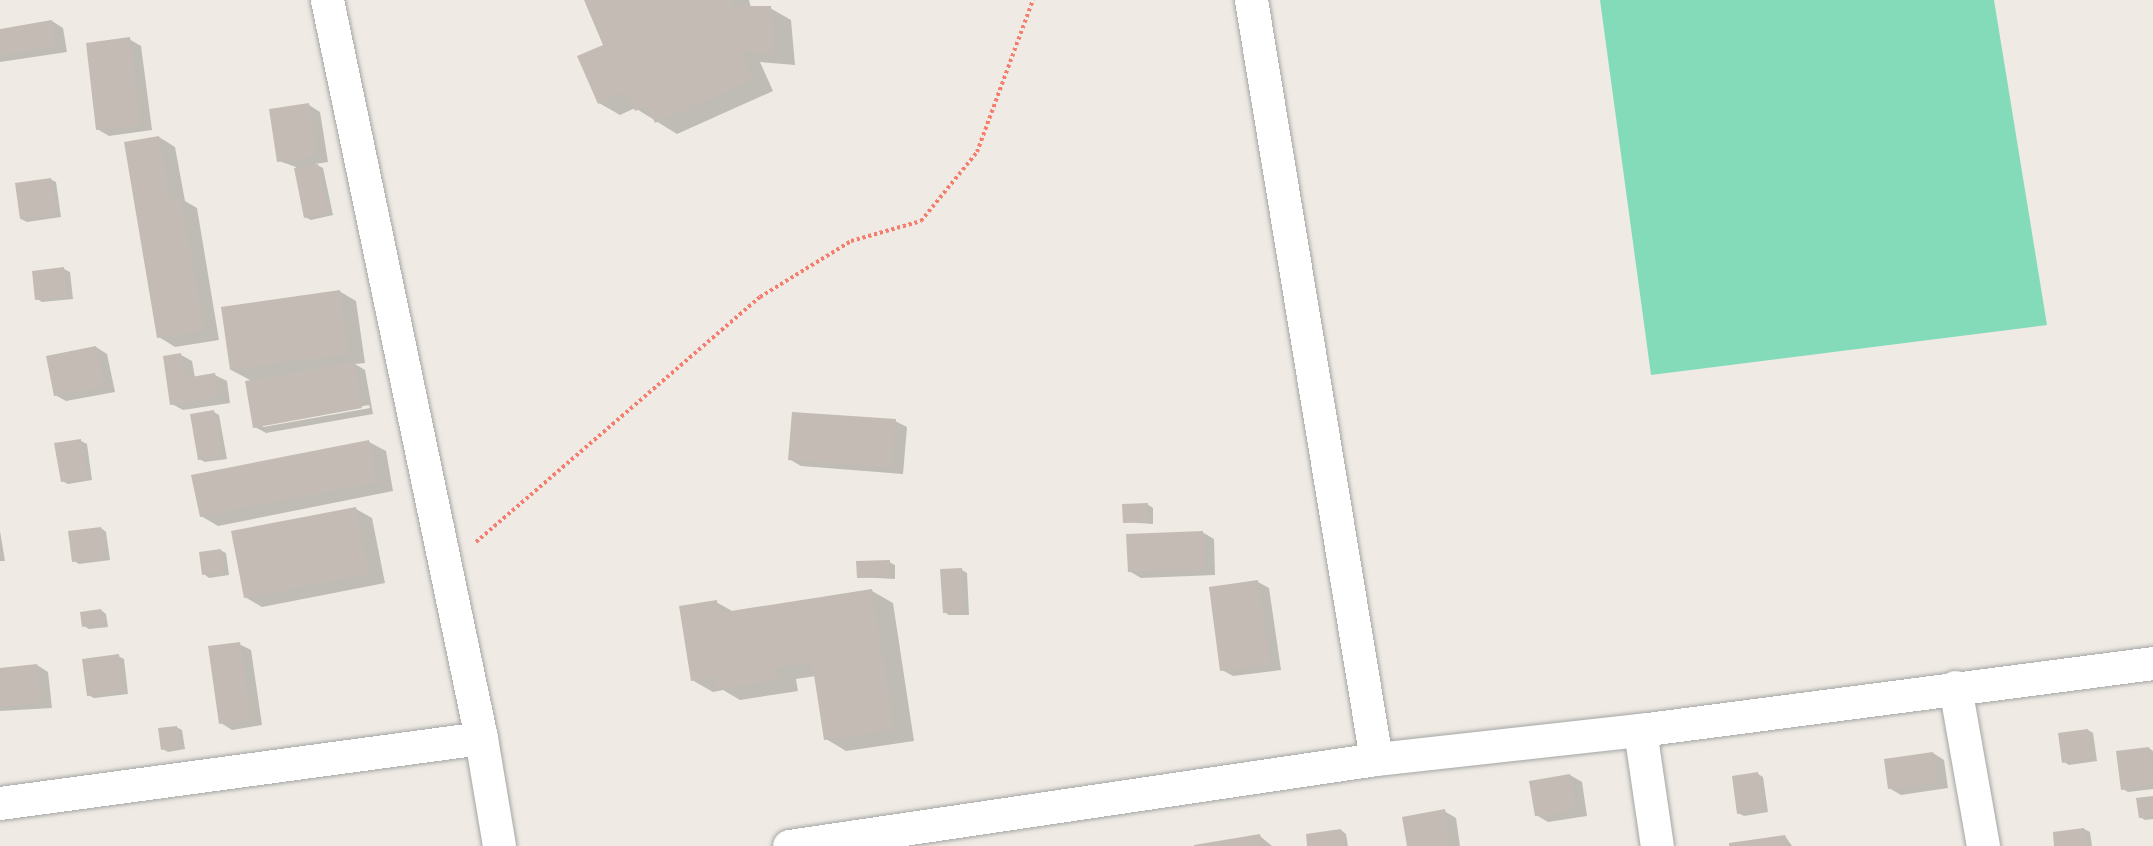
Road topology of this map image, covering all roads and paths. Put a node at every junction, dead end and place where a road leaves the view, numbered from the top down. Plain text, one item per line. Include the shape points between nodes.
1 (327, 0) edge
2 (1033, 0) edge
3 (1251, 0) edge
4 (446, 569) junction
5 (2153, 663) edge
6 (1954, 687) junction
7 (1640, 729) junction
8 (481, 738) junction
9 (1376, 759) junction
10 (0, 803) edge
11 (499, 846) edge
12 (791, 846) edge
13 (1657, 846) edge
14 (1983, 846) edge

1 - 4 street
2 - 4 path via 976,152 921,221 851,241 760,297
3 - 9 street
4 - 8 street
5 - 6 street
6 - 7 street
6 - 14 street
7 - 9 street
7 - 13 street
8 - 10 street
8 - 11 street
9 - 12 street

